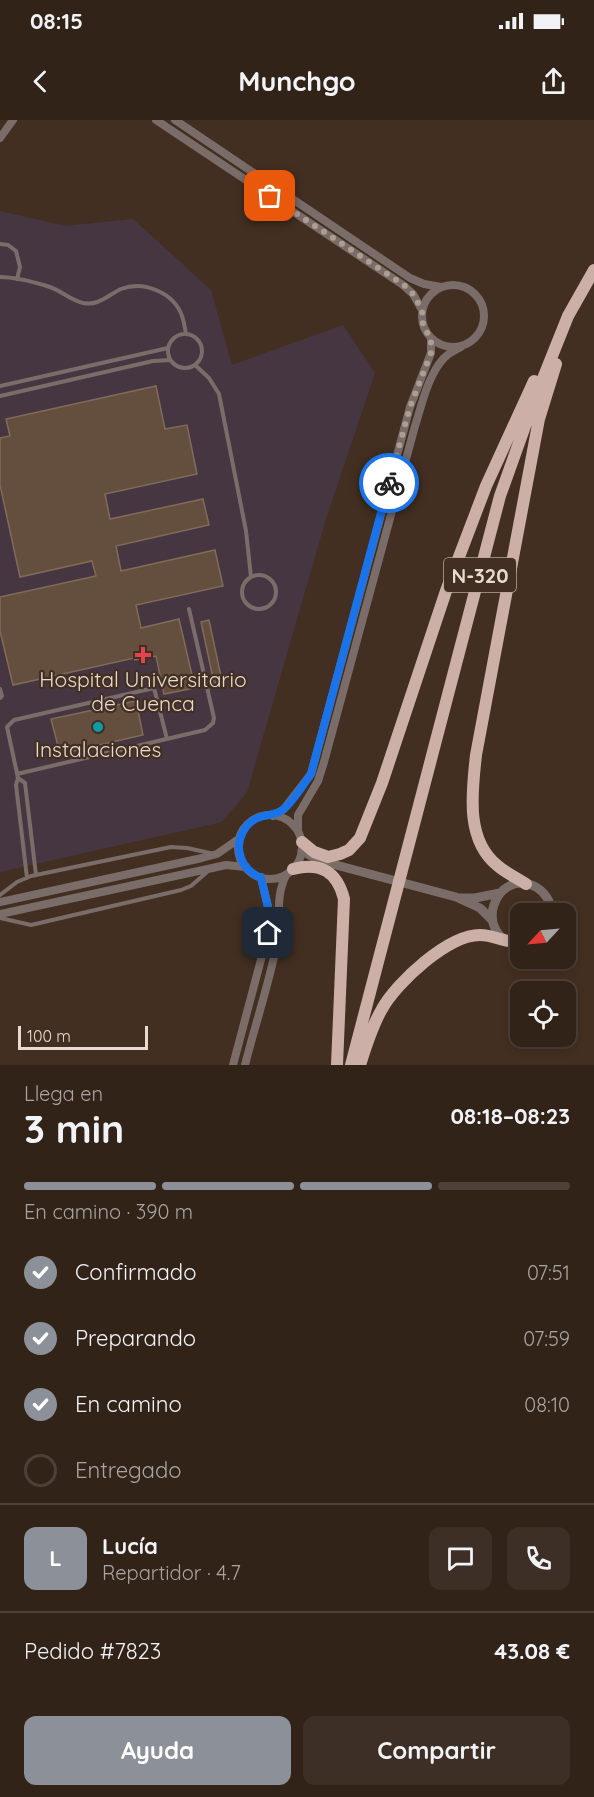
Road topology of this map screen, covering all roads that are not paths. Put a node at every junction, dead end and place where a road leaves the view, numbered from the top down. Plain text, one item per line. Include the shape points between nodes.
1 (13, 120) edge
2 (156, 120) edge
3 (175, 120) edge
4 (0, 138) edge
5 (0, 244) edge
6 (594, 270) edge
7 (594, 276) edge
8 (0, 278) edge
9 (17, 279) junction
10 (441, 287) junction
11 (583, 293) junction
12 (422, 310) junction
13 (186, 334) junction
14 (431, 339) junction
15 (461, 347) junction
16 (168, 348) junction
17 (170, 360) junction
18 (195, 365) junction
19 (0, 386) edge
20 (0, 396) edge
21 (251, 577) junction
22 (189, 609) dead end
23 (0, 689) edge
24 (0, 698) edge
25 (167, 740) junction
26 (17, 776) junction
27 (273, 816) junction
28 (240, 838) junction
29 (300, 841) junction
30 (217, 854) junction
31 (321, 861) junction
32 (217, 866) junction
33 (246, 867) junction
34 (292, 869) junction
35 (36, 875) junction
36 (27, 878) junction
37 (261, 878) junction
38 (526, 884) junction
39 (500, 893) junction
40 (0, 895) edge
41 (456, 897) junction
42 (0, 902) edge
43 (548, 903) edge
44 (0, 914) edge
45 (0, 918) edge
46 (492, 920) junction
47 (508, 941) joint
48 (233, 1065) edge
49 (245, 1065) edge
50 (337, 1065) edge
51 (351, 1065) edge
52 (360, 1065) edge

1 - 4 street
2 - 12 street via 404,285
3 - 10 street via 410,278
5 - 9 lane via 16,251
6 - 11 highway, N-320
6 - 51 highway, N-320 via 568,316 500,496
7 - 11 highway
8 - 9 lane
9 - 13 lane via 50,287 82,302 99,302 132,286 163,292 183,316
10 - 12 street via 429,296
10 - 15 street via 463,287 482,304 481,330
11 - 29 highway via 560,323 486,486 360,838 349,850 328,857
11 - 38 highway via 539,419 476,755 472,811 478,835 486,853 498,866
12 - 14 street via 423,326
13 - 16 lane via 177,336
13 - 18 lane via 195,337 202,349
14 - 15 street via 445,347
14 - 27 street via 431,353 407,419 311,774 285,809
15 - 29 street via 440,364 421,407 324,762 298,816
16 - 17 lane
16 - 19 lane
17 - 18 lane via 183,368
17 - 20 lane
18 - 21 lane via 219,394
21 - 21 lane via 242,589 245,603 258,609 267,607 276,596 275,586 265,576
22 - 25 lane via 214,718 205,730
23 - 24 lane
25 - 26 lane
25 - 26 lane via 154,688 26,717 7,727
26 - 35 lane via 25,783
26 - 36 lane
27 - 28 street via 251,822
27 - 29 street via 286,820
28 - 30 street
28 - 33 street via 240,855
29 - 31 street
29 - 34 street
30 - 35 lane via 171,847
30 - 42 street
31 - 34 street via 312,860
31 - 41 street
32 - 33 street
32 - 44 street
32 - 45 lane via 181,890 31,925
33 - 37 street
34 - 37 street via 273,879
34 - 49 street via 278,897 277,943
34 - 50 highway via 312,866 326,871 338,881 344,899
35 - 36 lane
36 - 40 lane
37 - 48 street via 268,907 268,933
38 - 39 street via 512,885
38 - 43 street via 537,888
39 - 41 street
39 - 46 street
41 - 46 street via 480,908
46 - 47 street
47 - 52 highway via 481,935 465,938 445,947 413,973 382,1008

